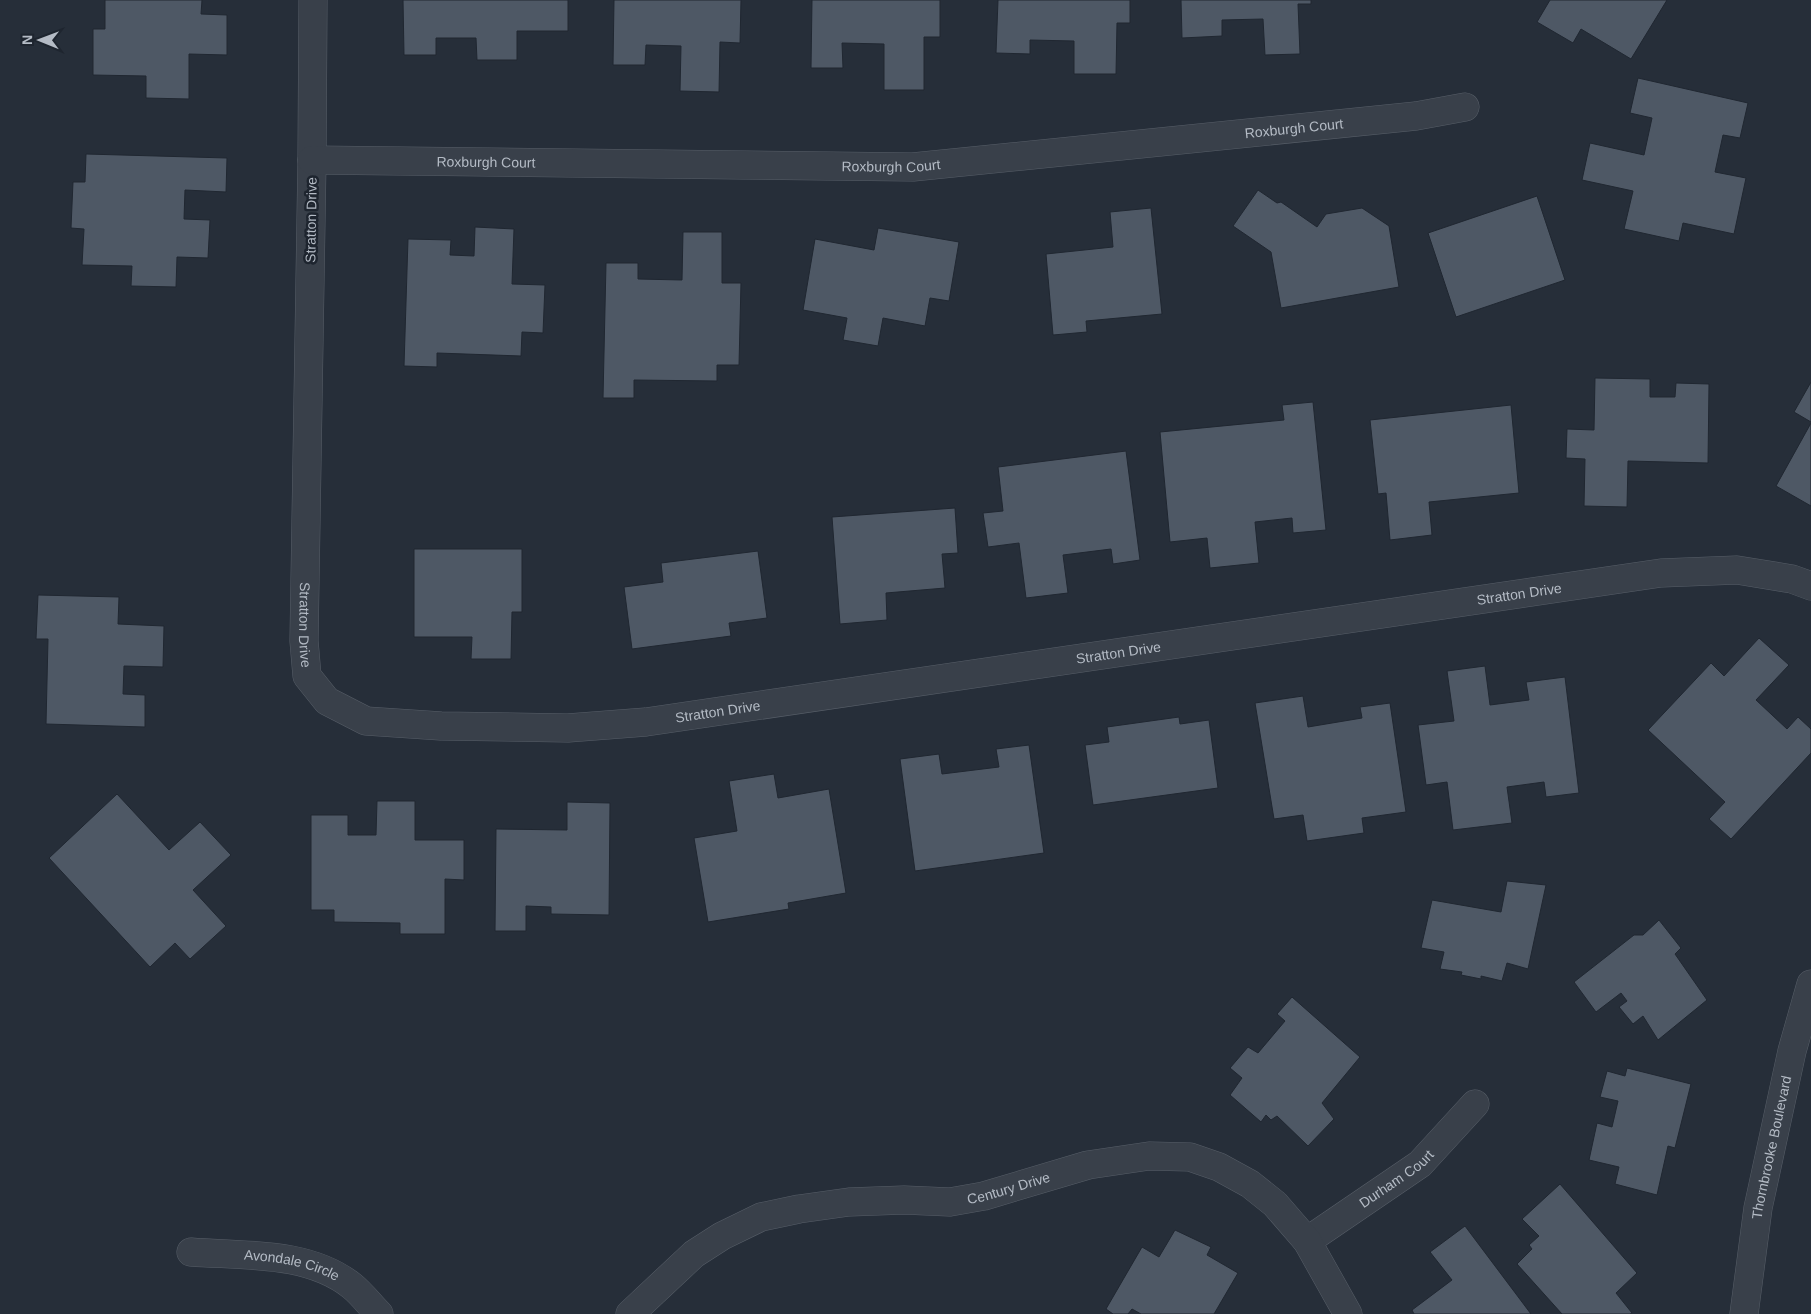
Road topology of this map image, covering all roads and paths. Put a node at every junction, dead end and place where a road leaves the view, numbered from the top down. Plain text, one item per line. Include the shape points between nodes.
1 (313, 0) edge
2 (1466, 107) dead end
3 (312, 160) junction
4 (1811, 586) edge
5 (1811, 984) edge
6 (1475, 1104) dead end
7 (1307, 1241) junction
8 (191, 1252) dead end
9 (379, 1314) edge
10 (630, 1314) edge
11 (1348, 1314) edge
12 (1744, 1314) edge

1 - 3 street, Stratton Drive
2 - 3 street, Roxburgh Court via 1416,116 913,167
3 - 4 street, Stratton Drive via 305,658 307,676 326,701 366,721 568,728 646,722 1661,573 1737,570 1792,579
5 - 12 street, Thornbrooke Boulevard via 1792,1051 1758,1208
6 - 7 street, Durham Court via 1420,1164
7 - 10 street, Century Drive via 1275,1204 1250,1184 1219,1167 1190,1157 1149,1156 1088,1165 984,1196 950,1202 850,1202 761,1217 694,1254
7 - 11 street, Century Drive
8 - 9 street, Avondale Circle via 305,1262 352,1286

